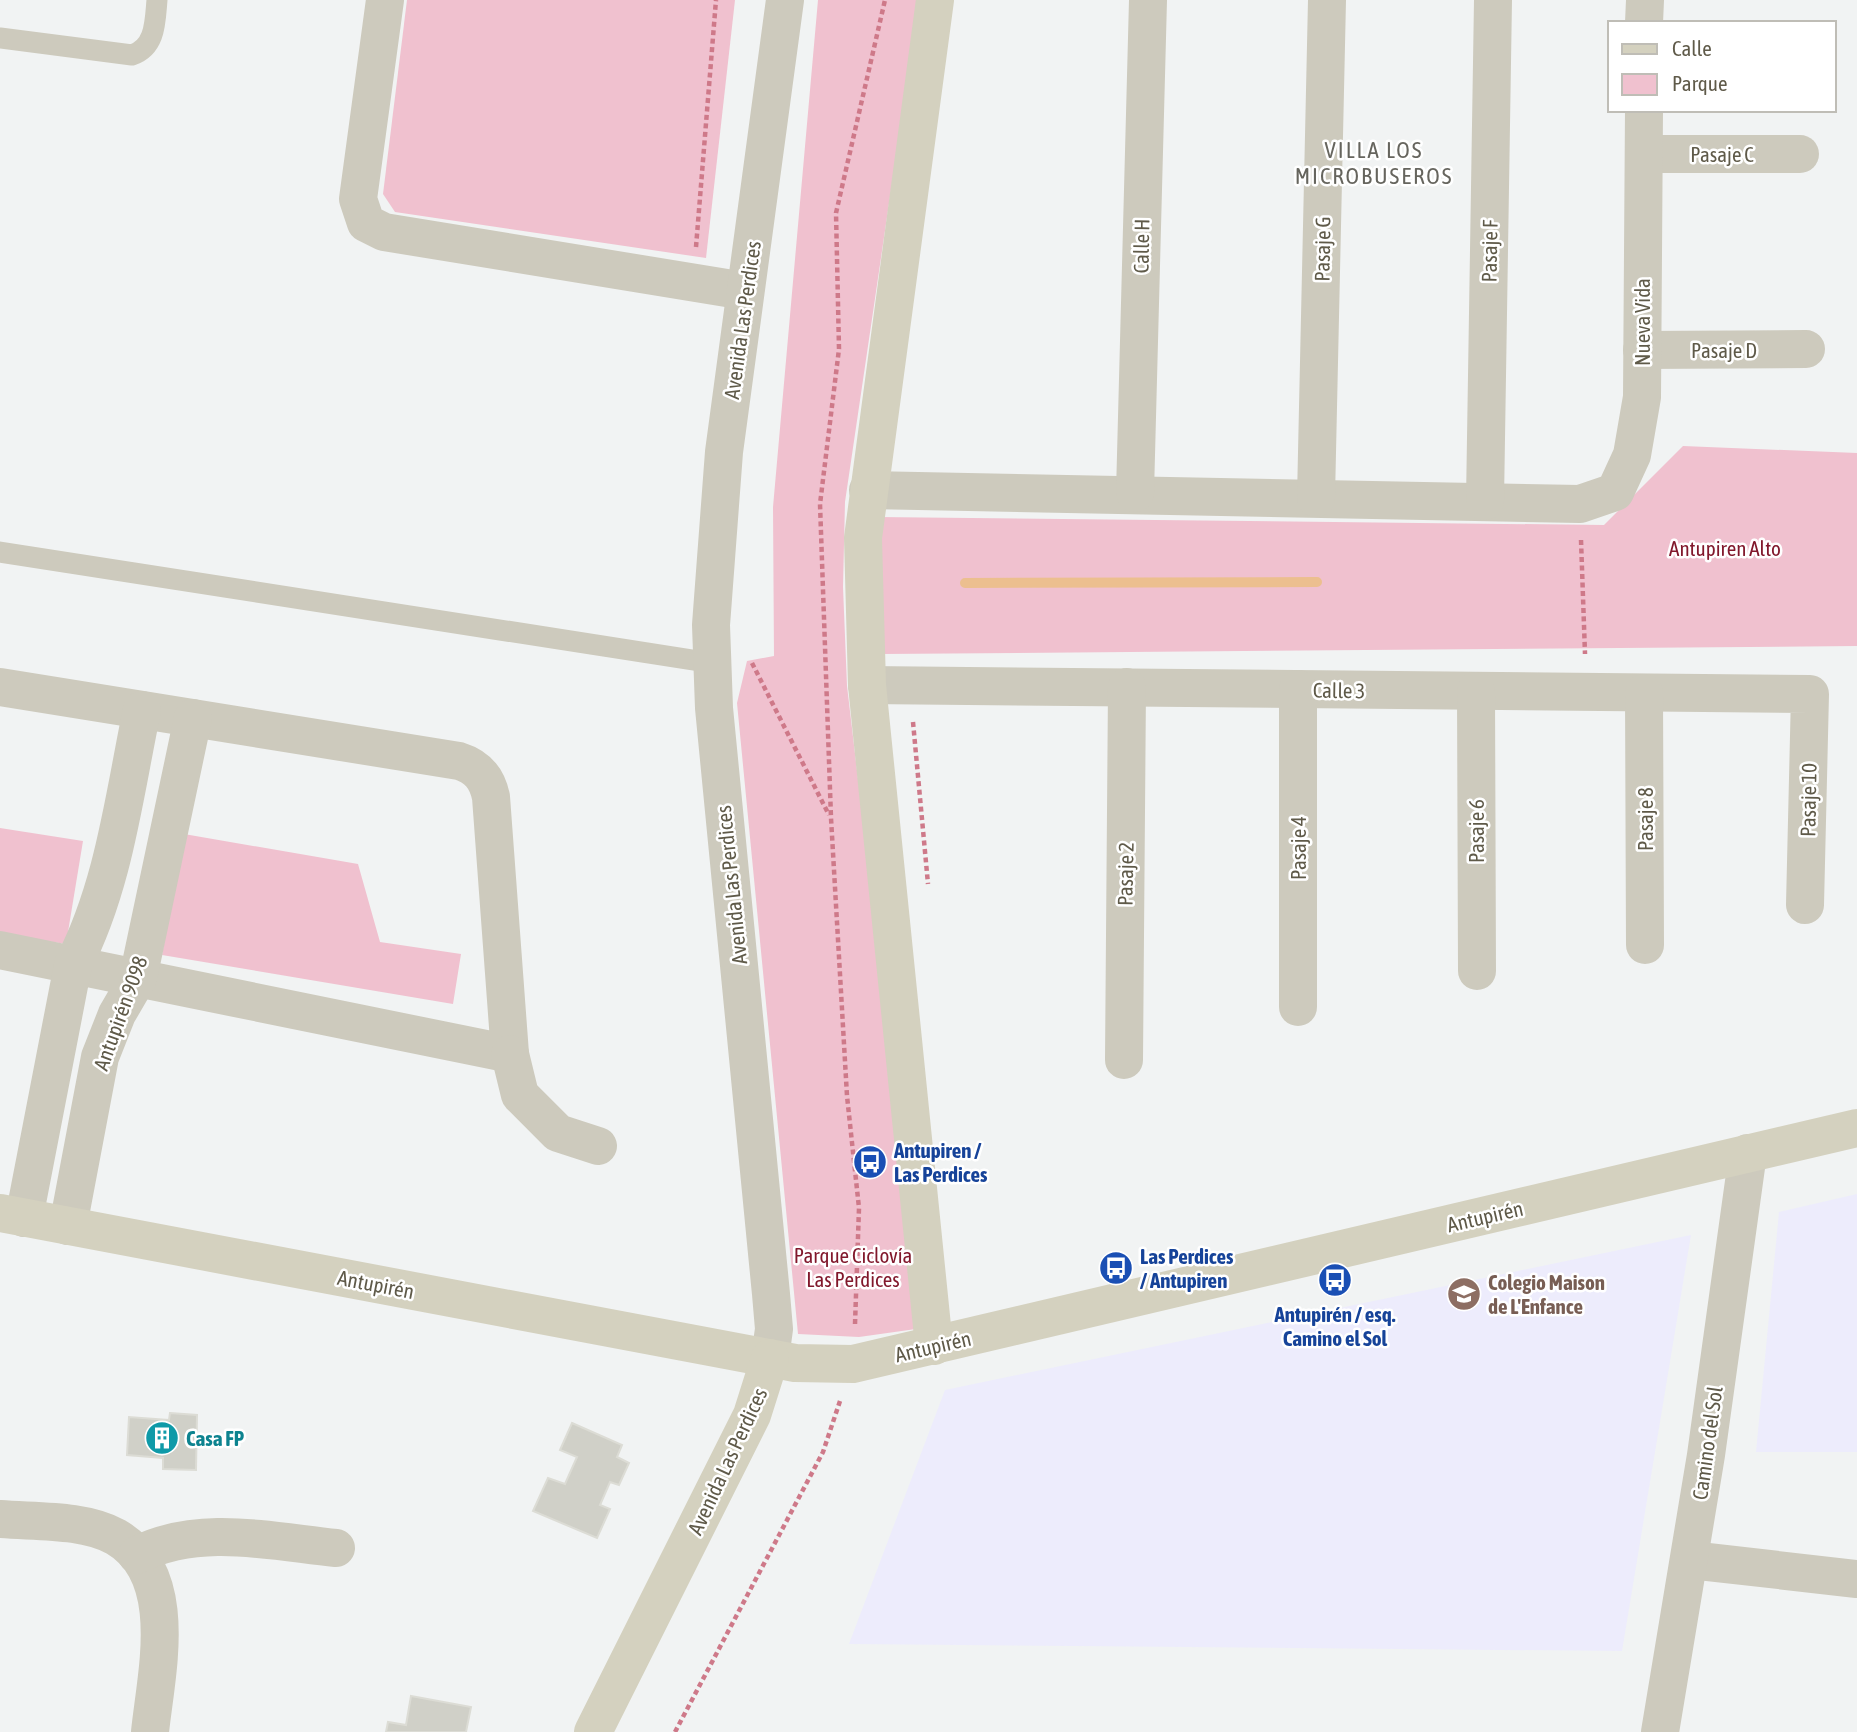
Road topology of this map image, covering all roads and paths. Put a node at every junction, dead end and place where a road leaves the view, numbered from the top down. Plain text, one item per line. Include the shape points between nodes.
1 (158, 0) edge
2 (385, 0) edge
3 (716, 0) edge
4 (785, 0) edge
5 (885, 0) edge
6 (935, 0) edge
7 (1148, 0) edge
8 (1327, 0) edge
9 (1493, 0) edge
10 (1645, 0) edge
11 (1644, 21) edge
12 (0, 38) edge
13 (1644, 112) edge
14 (1644, 154) junction
15 (1800, 154) dead end
16 (747, 279) junction
17 (1806, 349) dead end
18 (1642, 350) junction
19 (868, 490) junction
20 (1135, 493) junction
21 (1316, 498) junction
22 (1485, 501) junction
23 (1580, 504) junction
24 (0, 552) edge
25 (750, 657) dead end
26 (712, 663) junction
27 (867, 685) junction
28 (0, 687) edge
29 (1127, 687) junction
30 (1298, 689) junction
31 (1476, 691) junction
32 (1586, 692) junction
33 (1644, 693) junction
34 (1810, 694) joint
35 (142, 710) junction
36 (193, 718) junction
37 (831, 818) junction
38 (1805, 905) dead end
39 (1646, 945) dead end
40 (0, 950) edge
41 (73, 965) junction
42 (1477, 971) dead end
43 (138, 978) junction
44 (1298, 1007) dead end
45 (510, 1054) junction
46 (1124, 1060) dead end
47 (1857, 1128) edge
48 (598, 1146) dead end
49 (1748, 1153) junction
50 (12, 1215) edge
51 (68, 1226) junction
52 (934, 1346) junction
53 (770, 1358) junction
54 (853, 1364) junction
55 (0, 1519) edge
56 (336, 1548) dead end
57 (137, 1555) junction
58 (1690, 1560) junction
59 (1857, 1579) edge
60 (150, 1732) edge
61 (593, 1732) edge
62 (675, 1732) edge
63 (1660, 1732) edge

1 - 12 lane via 150,41 132,55
2 - 16 street via 358,199 366,223 384,232
3 - 16 path via 696,251 707,262
4 - 16 street, Avenida Las Perdices
5 - 37 path via 836,214 839,349 820,504
6 - 19 street
7 - 20 street, Calle H
8 - 21 street, Pasaje G
9 - 22 street, Pasaje F
10 - 11 street
13 - 14 street, Nueva Vida
14 - 15 street, Pasaje C
14 - 18 street, Nueva Vida
16 - 26 street, Avenida Las Perdices via 714,556
17 - 18 street, Pasaje D
18 - 23 street, Nueva Vida via 1642,397 1632,455 1615,492
19 - 20 street
19 - 27 street via 862,592
20 - 21 street
21 - 22 street
22 - 23 street
23 - 32 path
24 - 26 lane
25 - 37 path
26 - 53 street, Avenida Las Perdices via 774,1329
27 - 29 street, Calle 3
27 - 52 street
28 - 35 street
29 - 30 street, Calle 3
29 - 46 street, Pasaje 2
30 - 31 street, Calle 3
30 - 44 street, Pasaje 4
31 - 32 street, Calle 3
31 - 42 street, Pasaje 6
32 - 33 street, Calle 3
33 - 34 street, Calle 3
33 - 39 street, Pasaje 8
34 - 38 street, Pasaje 10
35 - 36 street
35 - 41 street via 106,886 93,927
36 - 43 street, Antupirén 9098
36 - 45 street via 459,761 481,774 491,797
37 - 54 path via 847,1096 859,1208
40 - 41 street
41 - 43 street
41 - 50 street
43 - 45 street
43 - 51 street, Antupirén 9098 via 100,1057
45 - 48 street via 520,1095 558,1133
47 - 49 street, Antupirén
49 - 52 street, Antupirén
49 - 58 street, Camino del Sol
50 - 51 street, Antupirén
51 - 53 street, Antupirén
52 - 54 street, Antupirén
53 - 54 street, Antupirén via 820,1366
53 - 61 street, Avenida Las Perdices via 752,1415
54 - 62 path via 823,1452
55 - 57 street via 99,1531
56 - 57 street via 202,1536 157,1545
57 - 60 street via 155,1593 160,1633
58 - 59 street
58 - 63 street, Camino del Sol

